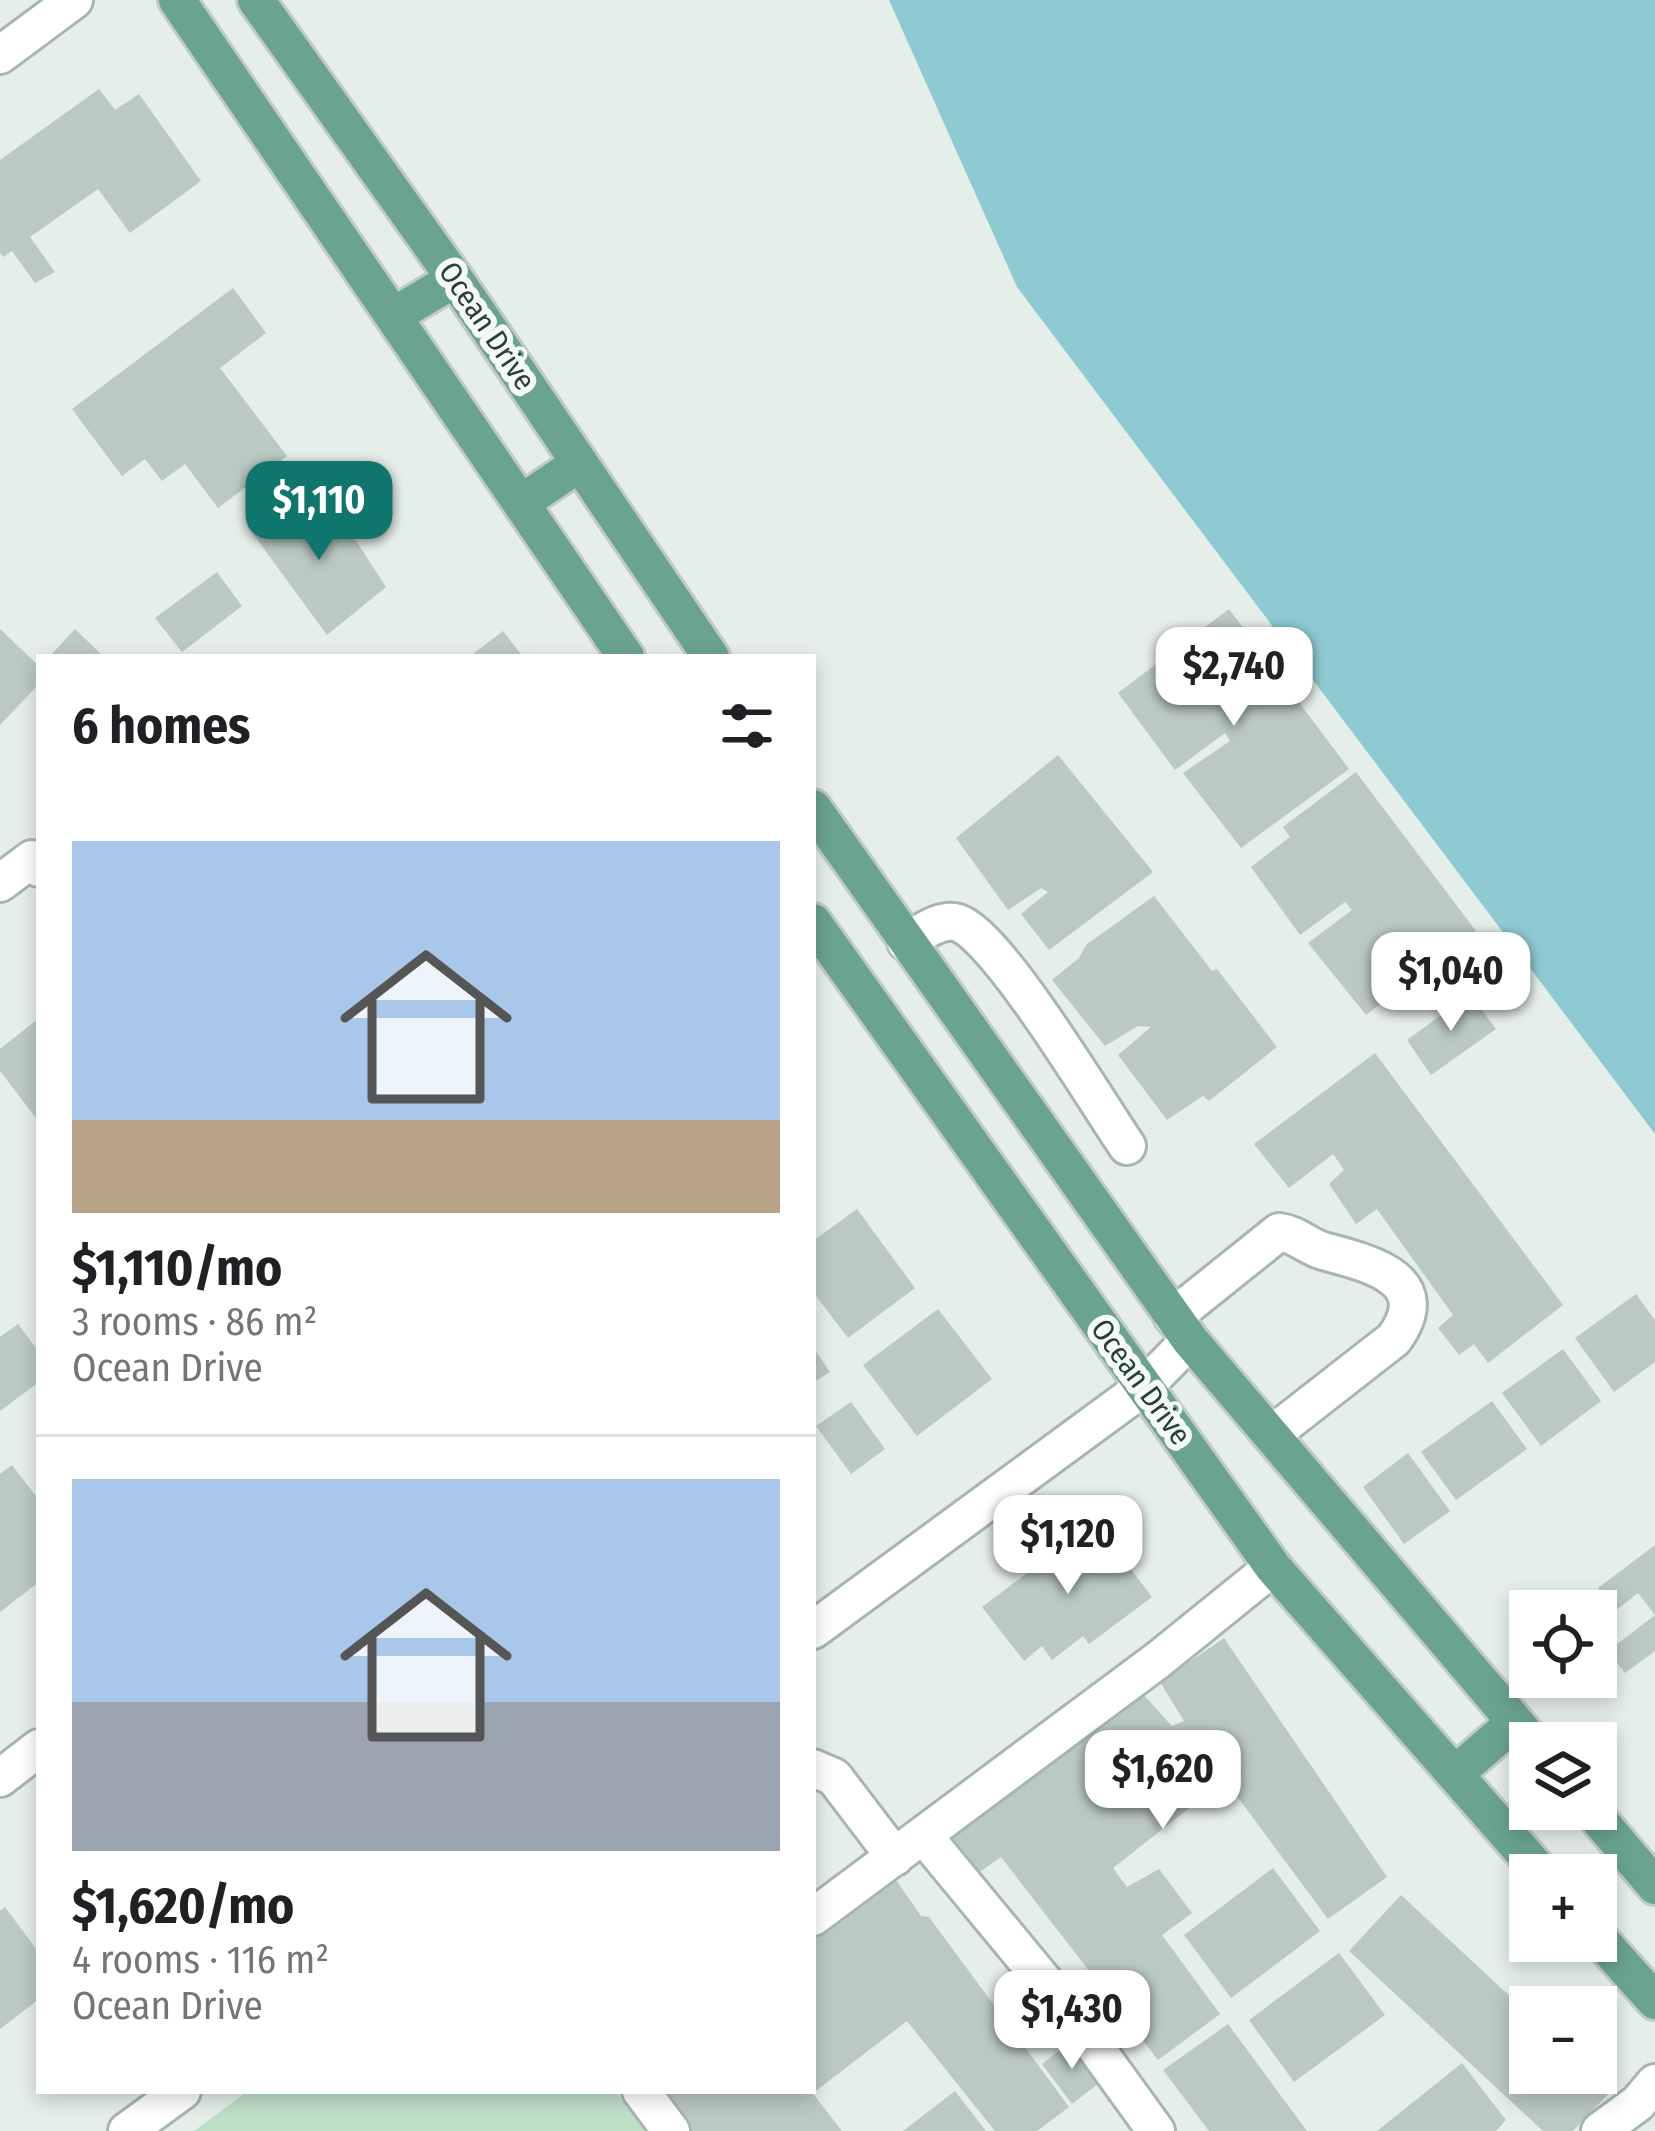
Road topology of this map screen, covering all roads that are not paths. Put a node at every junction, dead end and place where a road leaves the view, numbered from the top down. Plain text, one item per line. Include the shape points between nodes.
1 (74, 0) edge
2 (177, 0) edge
3 (257, 0) edge
4 (0, 55) edge
5 (455, 279) junction
6 (393, 316) junction
7 (580, 463) junction
8 (521, 503) junction
9 (624, 654) edge
10 (709, 654) edge
11 (816, 812) edge
12 (36, 864) edge
13 (0, 883) edge
14 (816, 926) edge
15 (906, 942) junction
16 (863, 994) junction
17 (1127, 1146) dead end
18 (1182, 1328) junction
19 (1144, 1387) junction
20 (1271, 1435) junction
21 (1274, 1567) junction
22 (816, 1628) edge
23 (1515, 1722) edge
24 (1509, 1741) edge
25 (36, 1750) edge
26 (816, 1769) edge
27 (1455, 1774) junction
28 (0, 1778) edge
29 (1608, 1830) edge
30 (909, 1846) junction
31 (1525, 1854) edge
32 (1655, 1886) edge
33 (816, 1915) edge
34 (1617, 1958) edge
35 (1655, 2001) edge
36 (1655, 2083) edge
37 (178, 2094) edge
38 (643, 2094) edge
39 (127, 2131) edge
40 (671, 2131) edge
41 (1156, 2131) edge
42 (1600, 2131) edge

1 - 4 street
2 - 6 main road
3 - 5 main road, Ocean Drive
5 - 6 main road
5 - 7 main road, Ocean Drive
6 - 8 main road
7 - 8 main road
7 - 10 main road, Ocean Drive
8 - 9 main road
11 - 15 main road
12 - 13 street via 32,859
14 - 16 main road, Ocean Drive
15 - 16 main road
15 - 17 street via 941,922 958,923 995,953
15 - 18 main road
16 - 19 main road, Ocean Drive
18 - 19 street
18 - 20 main road
18 - 20 street via 1279,1232 1390,1273 1407,1296 1406,1321 1394,1339
19 - 21 main road, Ocean Drive
19 - 22 street
20 - 23 main road
21 - 27 main road, Ocean Drive
21 - 30 street
24 - 27 main road
25 - 28 street
26 - 30 street
27 - 31 main road, Ocean Drive
29 - 32 main road
30 - 33 street
30 - 41 street via 1075,2019
34 - 35 main road
36 - 42 street
37 - 39 street
38 - 40 street

